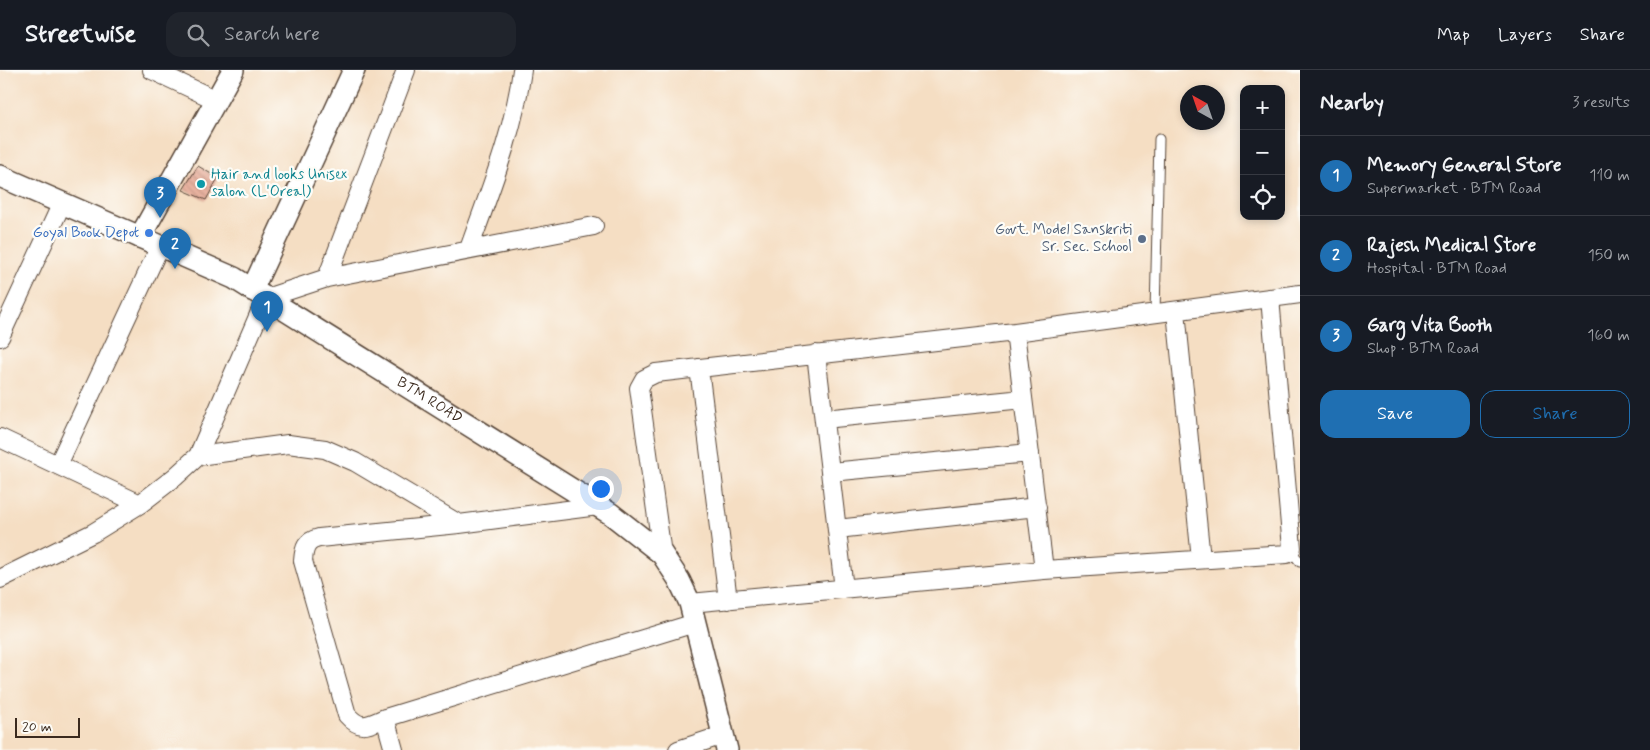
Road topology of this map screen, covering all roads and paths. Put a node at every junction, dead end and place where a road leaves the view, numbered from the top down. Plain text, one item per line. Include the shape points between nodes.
1 (152, 70) edge
2 (233, 70) edge
3 (354, 70) edge
4 (406, 70) edge
5 (522, 70) edge
6 (216, 100) junction
7 (1160, 139) dead end
8 (0, 176) edge
9 (62, 203) junction
10 (594, 226) dead end
11 (140, 237) junction
12 (160, 246) junction
13 (469, 249) junction
14 (327, 278) junction
15 (259, 294) junction
16 (1300, 294) edge
17 (1270, 298) junction
18 (1176, 311) junction
19 (1155, 314) junction
20 (1015, 332) junction
21 (0, 336) edge
22 (816, 354) junction
23 (699, 368) junction
24 (1023, 399) junction
25 (824, 419) junction
26 (0, 438) edge
27 (1030, 453) junction
28 (198, 456) junction
29 (58, 465) junction
30 (831, 472) junction
31 (140, 504) junction
32 (598, 506) junction
33 (1037, 507) junction
34 (459, 524) junction
35 (837, 529) junction
36 (662, 554) junction
37 (1296, 556) edge
38 (1201, 559) junction
39 (1044, 570) junction
40 (0, 579) edge
41 (844, 589) junction
42 (728, 600) junction
43 (693, 613) junction
44 (385, 718) junction
45 (725, 743) edge
46 (394, 750) edge
47 (678, 750) edge

1 - 6 street
2 - 6 street
3 - 15 street
4 - 14 street
5 - 13 street via 507,141
6 - 11 street
7 - 19 lane
8 - 9 street, BTM ROAD
9 - 11 street, BTM ROAD
9 - 21 street
10 - 13 street
11 - 12 street, BTM ROAD
12 - 15 street, BTM ROAD via 234,278
12 - 29 street
13 - 14 street
14 - 15 street
15 - 28 street
15 - 32 street, BTM ROAD
16 - 17 street
17 - 18 street
17 - 37 street
18 - 19 street
18 - 38 street
19 - 20 street
20 - 22 street
20 - 24 street
22 - 23 street
22 - 25 street
23 - 36 street via 656,373 644,379 639,388
23 - 42 street
24 - 25 street
24 - 27 street
25 - 30 street
26 - 29 street
27 - 30 street
27 - 33 street
28 - 31 street
28 - 34 street via 288,444 325,448 355,462
29 - 31 street
30 - 35 street
31 - 40 street via 92,533
32 - 34 street
32 - 36 street, BTM ROAD
33 - 35 street
33 - 39 street
34 - 44 street via 319,538 306,544 303,561 347,715 355,724 364,726
35 - 41 street
36 - 43 street, BTM ROAD via 679,580
37 - 38 street
38 - 39 street
39 - 41 street
41 - 42 street
42 - 43 street
43 - 44 street
43 - 45 street, BTM ROAD
44 - 46 street
45 - 47 street

